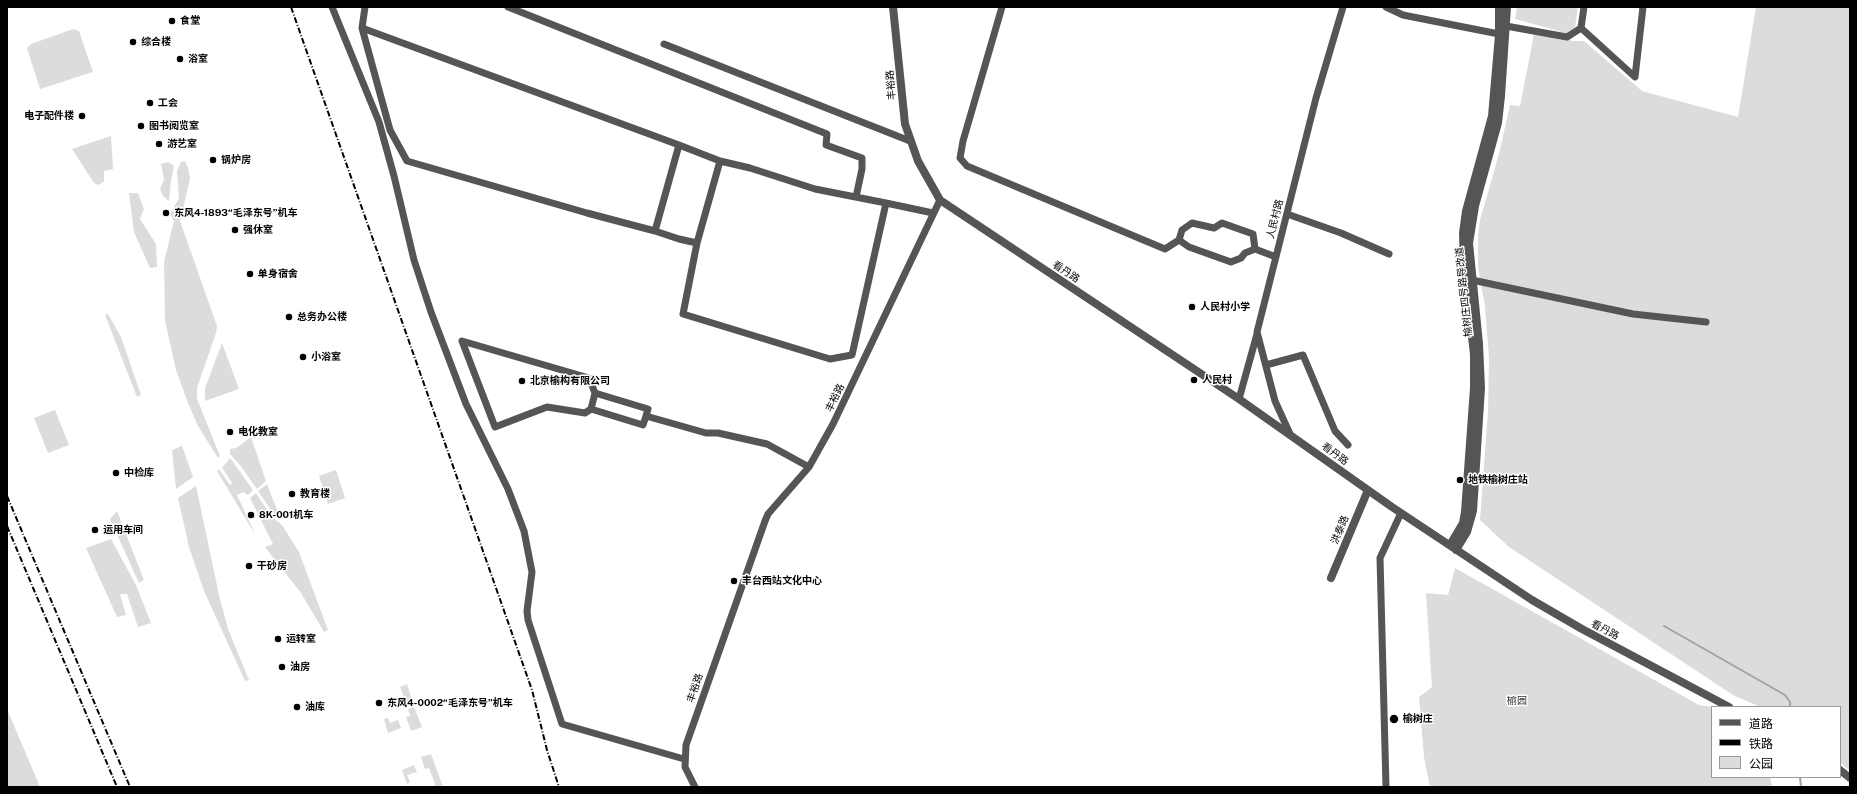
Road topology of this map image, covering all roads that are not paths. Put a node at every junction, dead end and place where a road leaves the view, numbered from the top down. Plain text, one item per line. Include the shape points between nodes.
1 (365, 7) edge
2 (508, 7) edge
3 (893, 7) edge
4 (1002, 7) edge
5 (1343, 7) edge
6 (1386, 7) edge
7 (1499, 7) edge
8 (1507, 7) edge
9 (1584, 7) edge
10 (1643, 7) edge
11 (334, 10) edge
12 (1506, 26) junction
13 (362, 28) junction
14 (1581, 28) junction
15 (1503, 35) junction
16 (664, 44) dead end
17 (910, 141) junction
18 (679, 145) junction
19 (720, 161) junction
20 (856, 197) junction
21 (940, 200) junction
22 (886, 203) junction
23 (933, 213) junction
24 (1287, 214) junction
25 (655, 231) junction
26 (1179, 240) junction
27 (697, 243) junction
28 (1255, 249) junction
29 (1389, 254) dead end
30 (1276, 257) junction
31 (1472, 280) junction
32 (1706, 322) dead end
33 (1258, 332) junction
34 (1266, 364) junction
35 (595, 393) junction
36 (1238, 399) junction
37 (591, 409) junction
38 (646, 416) junction
39 (1290, 434) junction
40 (1348, 445) dead end
41 (809, 467) junction
42 (1368, 490) junction
43 (1401, 513) junction
44 (1453, 547) junction
45 (1331, 578) dead end
46 (1727, 706) edge
47 (684, 759) junction
48 (1841, 771) edge
49 (1850, 778) edge
50 (695, 787) edge
51 (1386, 787) edge

1 - 13 street
2 - 20 street via 827,134 826,144 862,158
3 - 17 street, 丰裕路 via 903,106
4 - 26 street via 960,158 967,166 1165,249
5 - 24 street, 人民村路 via 1316,98
6 - 15 street via 1403,15
7 - 15 street, 榆树庄四号路导改道
8 - 12 street, 榆树庄四号路导改道
9 - 14 street
10 - 14 street via 1635,77
11 - 47 street via 379,122 414,260 431,312 466,404 508,489 524,531 532,572 528,620 562,724
12 - 14 street via 1566,37
12 - 15 street, 榆树庄四号路导改道
13 - 18 street
13 - 25 street via 390,130 407,161
15 - 31 street, 榆树庄四号路导改道 via 1498,123 1471,224 1469,243
15 - 44 street, 榆树庄四号路导改道 via 1492,116 1466,211 1463,233 1464,269 1474,354 1474,388 1465,512
16 - 17 street
17 - 21 street, 丰裕路 via 927,181
18 - 19 street
18 - 25 street
19 - 20 street via 815,189
19 - 27 street
20 - 22 street
21 - 23 street, 丰裕路
21 - 36 street, 看丹路
22 - 23 street
22 - 27 street via 852,356 830,359 683,314
23 - 41 street, 丰裕路 via 849,392
24 - 29 street via 1341,233
24 - 30 street, 人民村路
25 - 27 street
26 - 28 street via 1189,247 1231,262
26 - 28 street via 1182,230 1192,223 1214,228 1222,223 1252,234
28 - 30 street
30 - 33 street, 人民村路
31 - 32 street via 1633,314
31 - 44 street, 榆树庄四号路导改道 via 1480,344 1481,388 1473,511 1467,532
33 - 34 street, 人民村路
33 - 36 street
34 - 39 street, 人民村路 via 1275,401
34 - 40 street via 1302,355 1335,431
35 - 37 street
35 - 37 street via 589,378 462,342 495,427 547,407 585,413
35 - 38 street via 648,409
36 - 39 street, 看丹路
37 - 38 street via 643,424
38 - 41 street via 706,433 718,433 767,444
39 - 42 street, 看丹路
41 - 47 street, 丰裕路 via 768,514 765,521 686,745
42 - 43 street, 看丹路
42 - 45 street, 洪泰路
43 - 44 street, 看丹路
43 - 51 street via 1380,558
44 - 46 street, 看丹路 via 1532,600
47 - 50 street, 丰裕路 via 687,774
48 - 49 street

